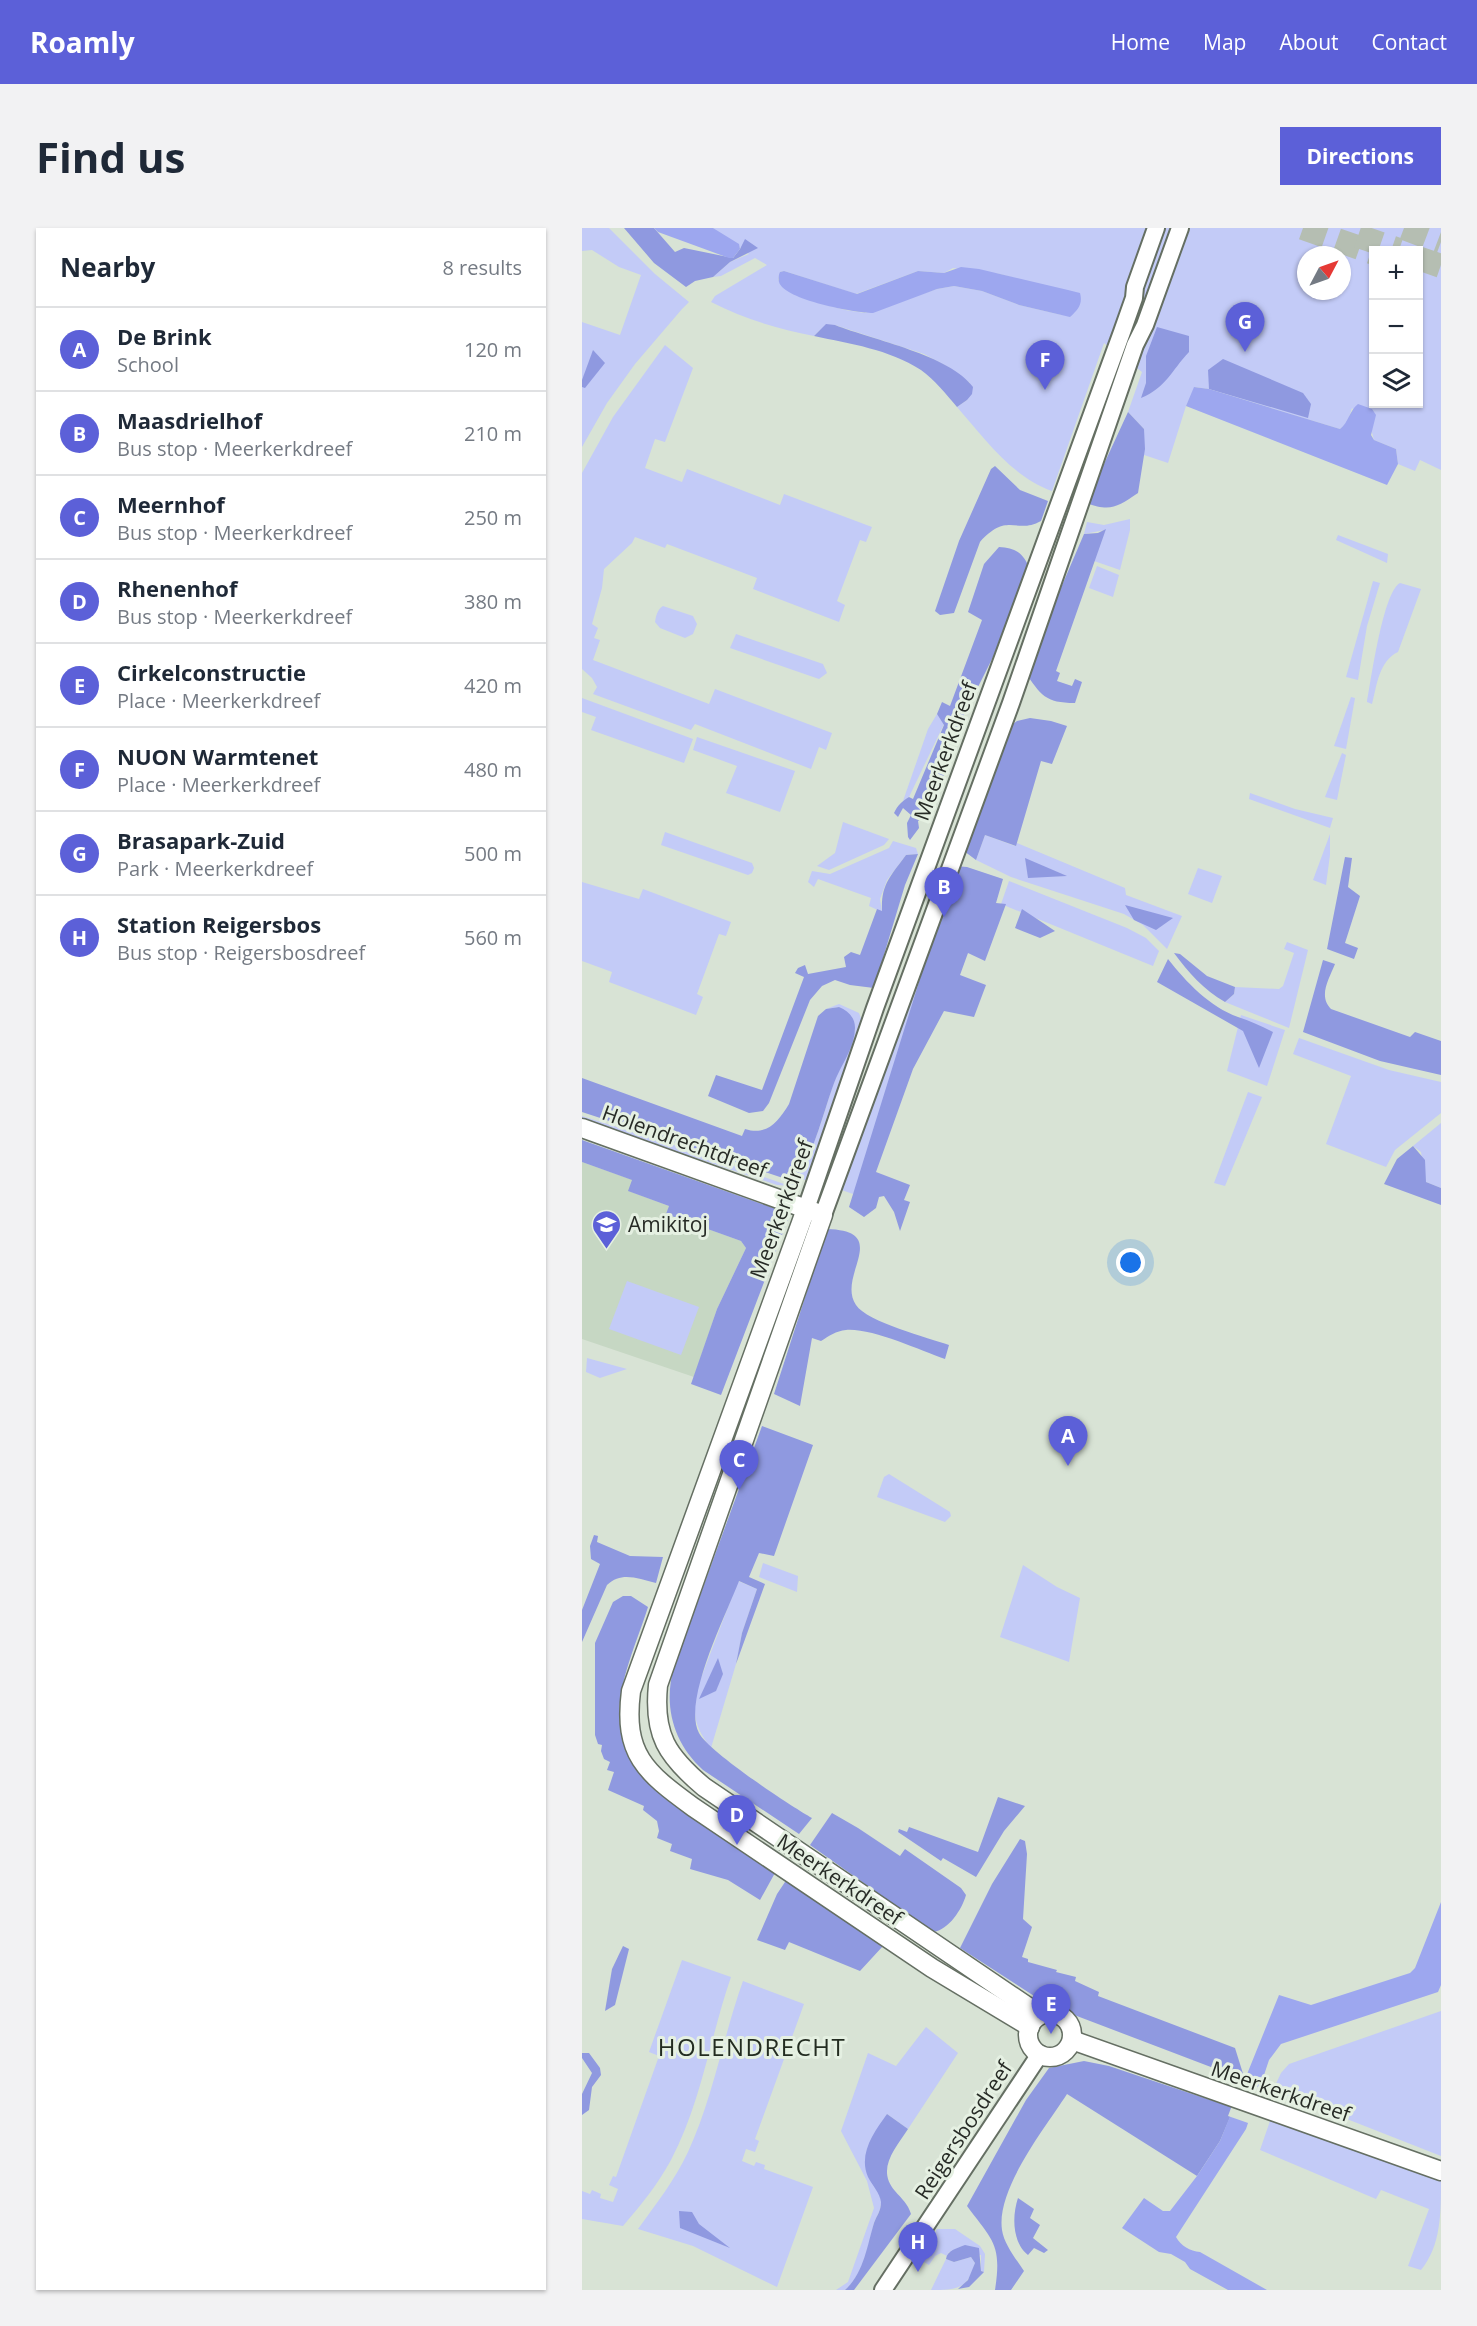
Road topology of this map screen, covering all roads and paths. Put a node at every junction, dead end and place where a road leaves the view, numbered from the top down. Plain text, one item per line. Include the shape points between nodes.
1 (1156, 228) edge
2 (1180, 228) edge
3 (582, 1128) edge
4 (815, 1212) junction
5 (1035, 2021) junction
6 (1072, 2040) junction
7 (1040, 2054) junction
8 (1441, 2171) edge
9 (883, 2290) edge

1 - 4 street, Meerkerkdreef via 1122,332 875,1008
2 - 4 street, Meerkerkdreef via 1135,345 1011,703
3 - 4 main road, Holendrechtdreef
4 - 5 main road, Meerkerkdreef via 658,1685 659,1728 665,1747 681,1768 704,1787 981,1977
4 - 5 main road, Meerkerkdreef via 631,1691 631,1739 643,1765 693,1807 932,1968
5 - 6 main road via 1048,2013 1064,2018 1072,2031
5 - 7 main road via 1030,2043
6 - 7 main road via 1056,2056
6 - 8 main road, Meerkerkdreef
7 - 9 street, Reigersbosdreef

